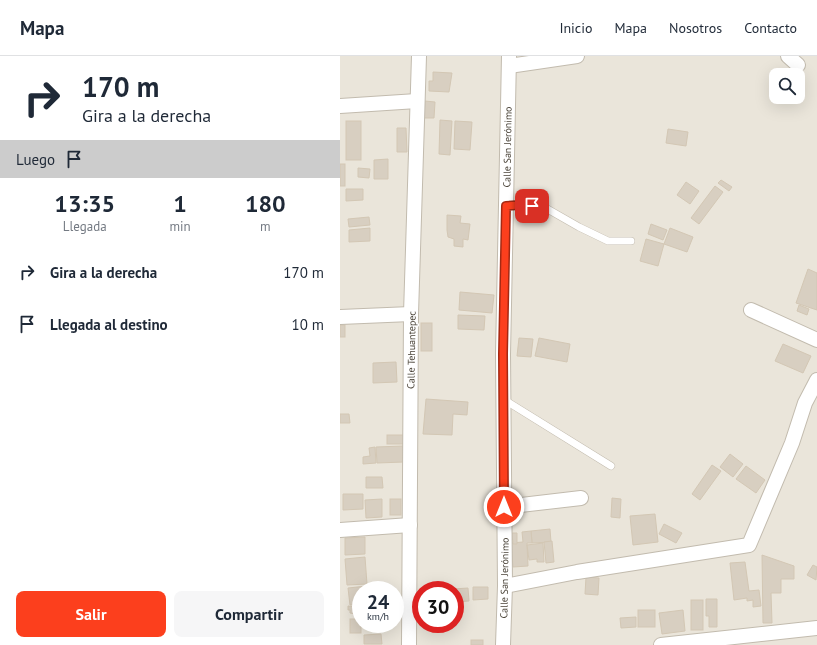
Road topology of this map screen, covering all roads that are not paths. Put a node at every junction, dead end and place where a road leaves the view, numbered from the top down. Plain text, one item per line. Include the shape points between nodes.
1 (418, 56) edge
2 (577, 56) edge
3 (509, 61) edge
4 (417, 101) junction
5 (340, 106) edge
6 (506, 206) junction
7 (631, 241) dead end
8 (751, 310) dead end
9 (411, 314) junction
10 (340, 317) edge
11 (817, 340) edge
12 (817, 380) edge
13 (503, 398) junction
14 (611, 466) dead end
15 (580, 498) dead end
16 (504, 507) junction
17 (410, 524) junction
18 (340, 530) edge
19 (505, 586) junction
20 (817, 628) edge
21 (783, 638) edge
22 (409, 645) edge
23 (503, 645) edge
24 (661, 645) edge

1 - 4 street, Calle Tehuantepec
2 - 3 street
3 - 6 street, Calle San Jerónimo
4 - 5 street
4 - 9 street, Calle Tehuantepec
6 - 7 lane via 544,207 608,241
6 - 13 street, Calle San Jerónimo
8 - 11 street
9 - 10 street
9 - 17 street, Calle Tehuantepec
12 - 19 street via 805,403 792,443 749,545
13 - 14 lane
13 - 16 street, Calle San Jerónimo
15 - 16 street
16 - 19 street, Calle San Jerónimo
17 - 18 street
17 - 22 street, Calle Tehuantepec
19 - 23 street, Calle San Jerónimo
20 - 21 street
21 - 24 street

